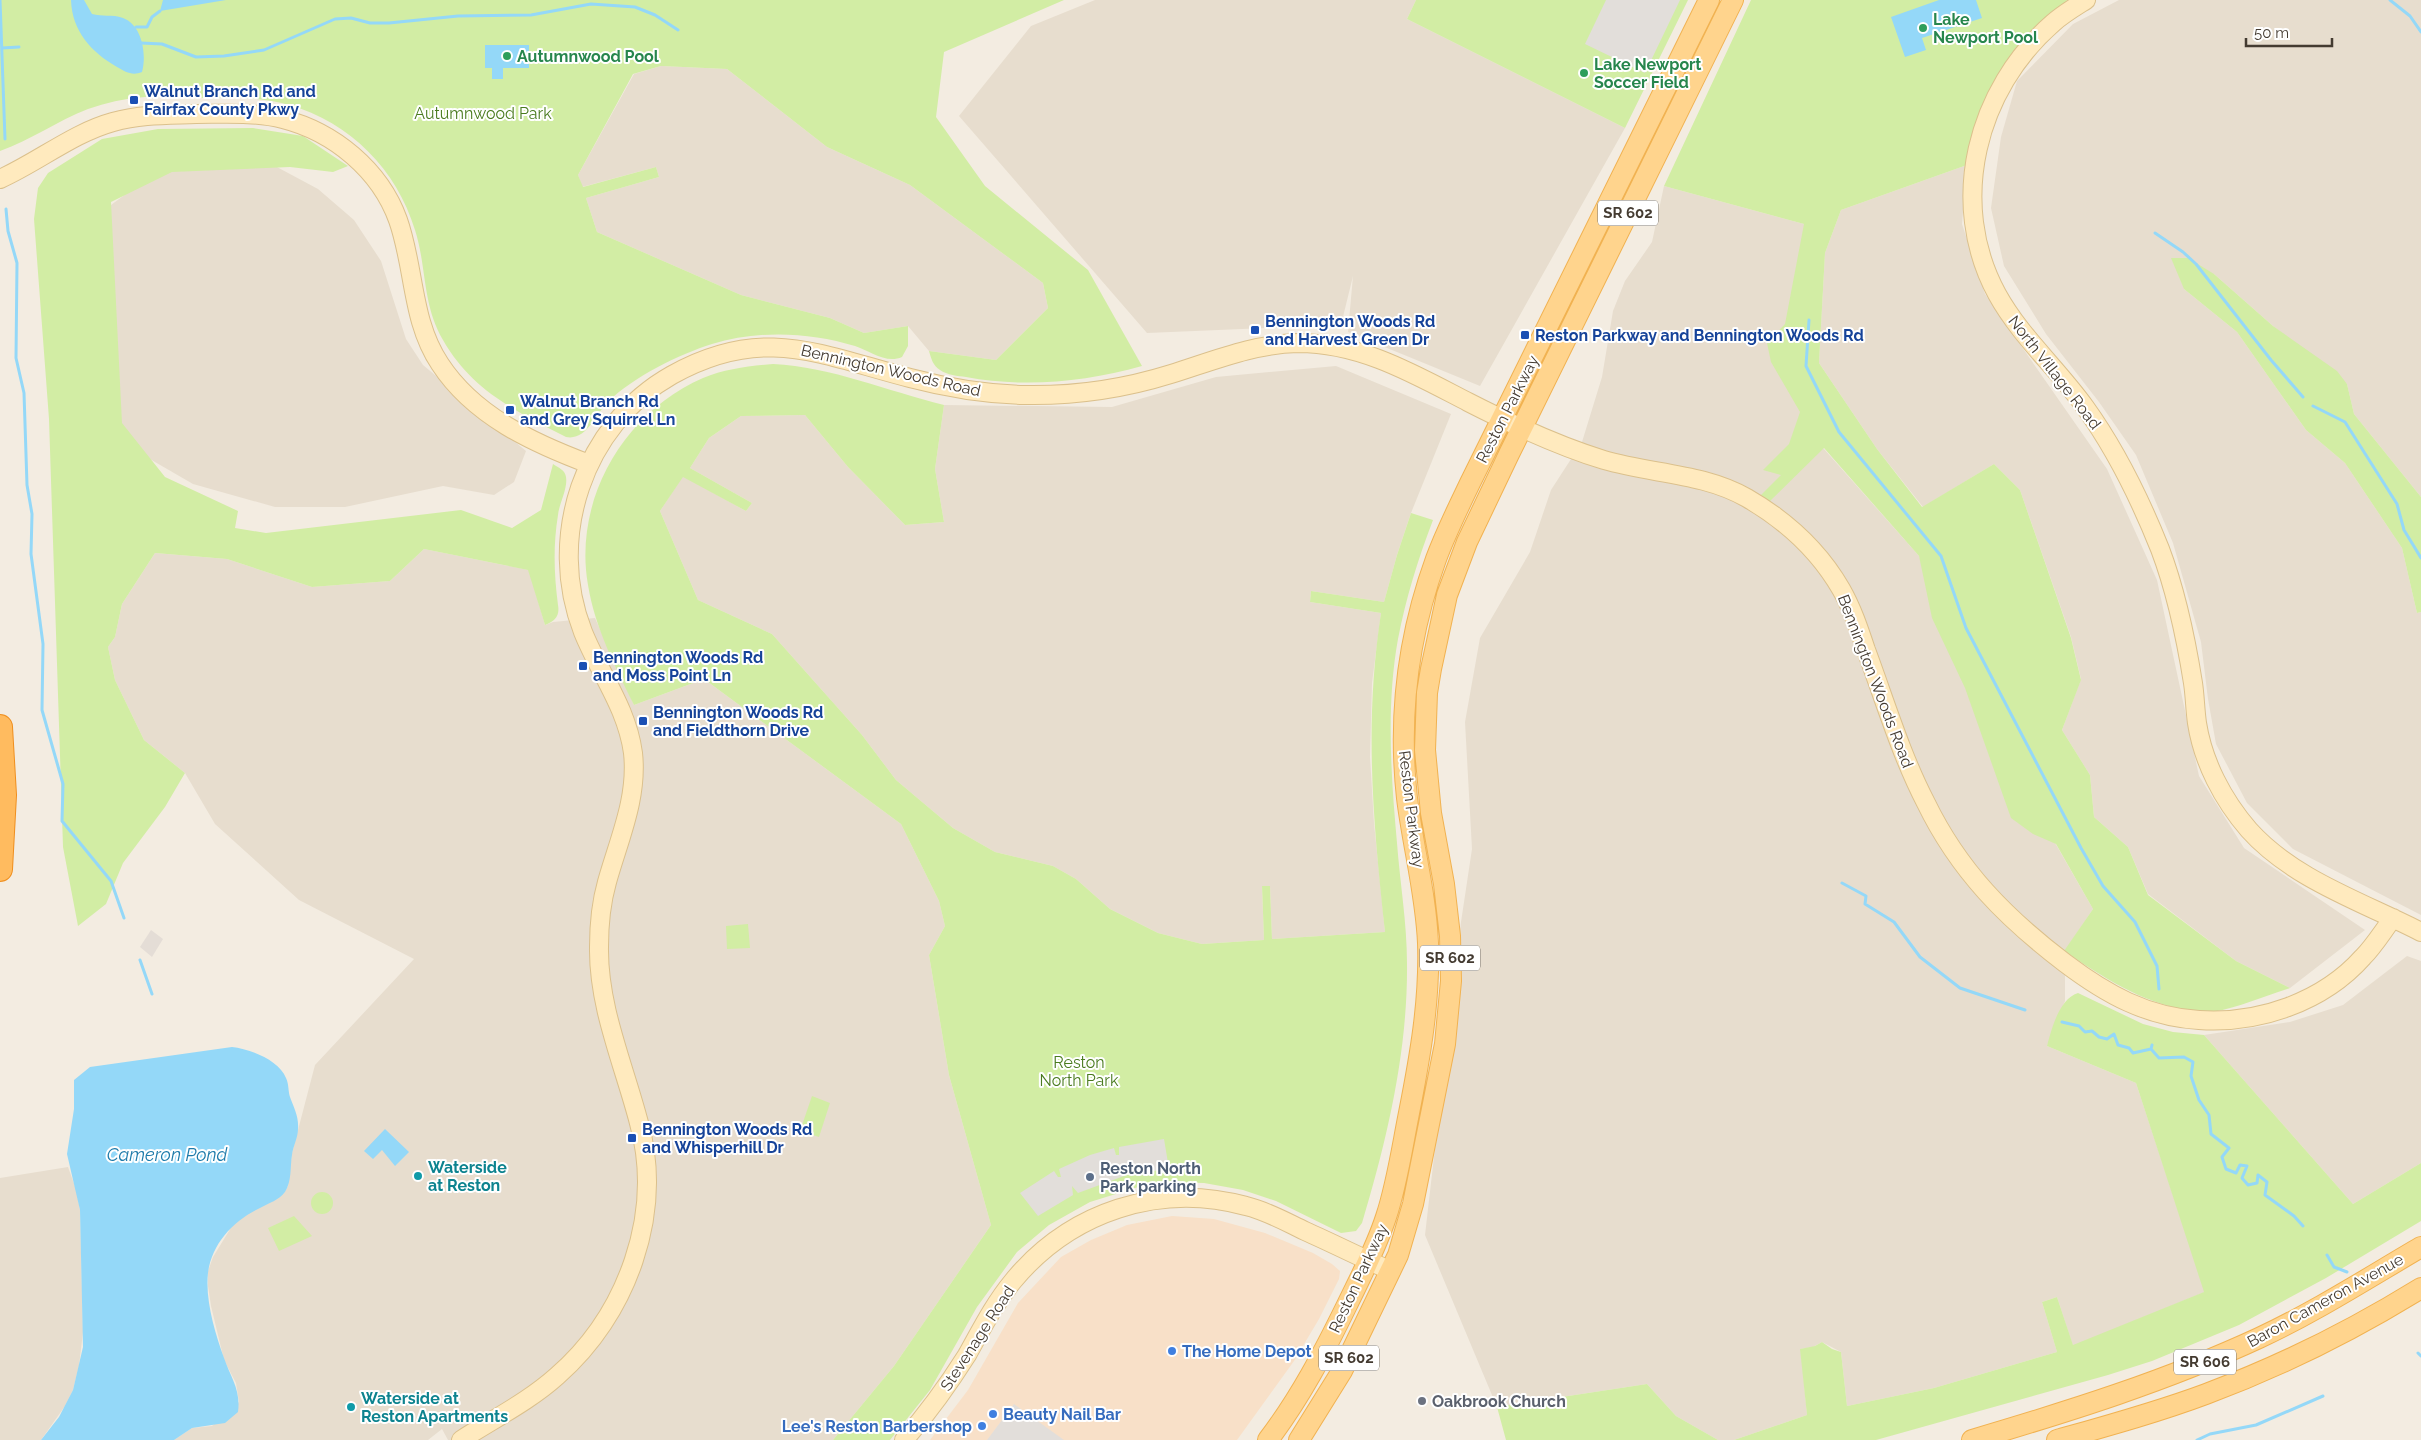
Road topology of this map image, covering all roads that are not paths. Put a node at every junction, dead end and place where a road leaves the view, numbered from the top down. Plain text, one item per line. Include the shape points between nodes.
1 (1709, 0) edge
2 (1733, 0) edge
3 (2086, 0) edge
4 (0, 179) edge
5 (1502, 418) junction
6 (1523, 426) junction
7 (589, 464) junction
8 (0, 727) edge
9 (0, 870) edge
10 (2393, 918) junction
11 (2421, 932) edge
12 (2421, 1246) edge
13 (1369, 1261) junction
14 (1391, 1272) junction
15 (2421, 1288) edge
16 (461, 1440) edge
17 (904, 1440) edge
18 (1268, 1440) edge
19 (1299, 1440) edge
20 (1972, 1440) edge
21 (2057, 1440) edge

1 - 5 main road, Reston Parkway / SR 602
2 - 6 main road, Reston Parkway / SR 602
3 - 10 street, North Village Road via 2046,28 2017,62 1991,104 1982,130 1973,178 1973,208 1986,268 2008,312 2085,407 2106,439 2147,517 2162,554 2177,607 2203,749 2225,796 2250,830 2285,862
4 - 7 street via 91,131 132,117 240,114 283,119 319,133 360,163 388,199 404,239 428,343 451,379 470,399 508,427 552,450
5 - 6 street, Bennington Woods Road
5 - 7 street, Bennington Woods Road via 1400,367 1368,354 1324,345 1265,346 1125,386 1065,394 1021,395 942,386 813,350 768,347 714,357 658,383 621,416
5 - 13 main road, Reston Parkway / SR 602 via 1436,558 1420,608 1410,656 1403,740 1407,799 1426,912 1427,990 1416,1079 1392,1195
6 - 10 street, Bennington Woods Road via 1613,462 1720,485 1751,500 1793,531 1827,568 1848,603 1914,779 1946,840 1965,868 2011,920 2032,938 2090,982 2128,1004 2167,1016 2213,1021 2260,1016 2282,1009 2309,999 2344,974 2364,957
6 - 14 main road, Reston Parkway / SR 602 via 1454,574 1430,670 1426,720 1427,778 1448,914 1450,1003 1412,1204
7 - 16 street, Bennington Woods Road via 572,516 568,568 579,622 621,707 632,746 633,789 604,890 598,942 603,997 644,1144 643,1226 626,1281 604,1322 582,1352 541,1389
8 - 9 highway via 4,795
10 - 11 street, North Village Road
12 - 20 main road, Baron Cameron Avenue / SR 606 via 2298,1318 2218,1356 2140,1388
13 - 14 street, Stevenage Road
13 - 17 street, Stevenage Road via 1260,1210 1213,1199 1184,1197 1139,1202 1093,1217 1046,1247 1013,1281 944,1390
13 - 18 main road, Reston Parkway / SR 602 via 1310,1378
14 - 19 main road, Reston Parkway / SR 602 via 1342,1371
15 - 21 main road, Baron Cameron Avenue / SR 606 via 2317,1345 2232,1384 2167,1408

